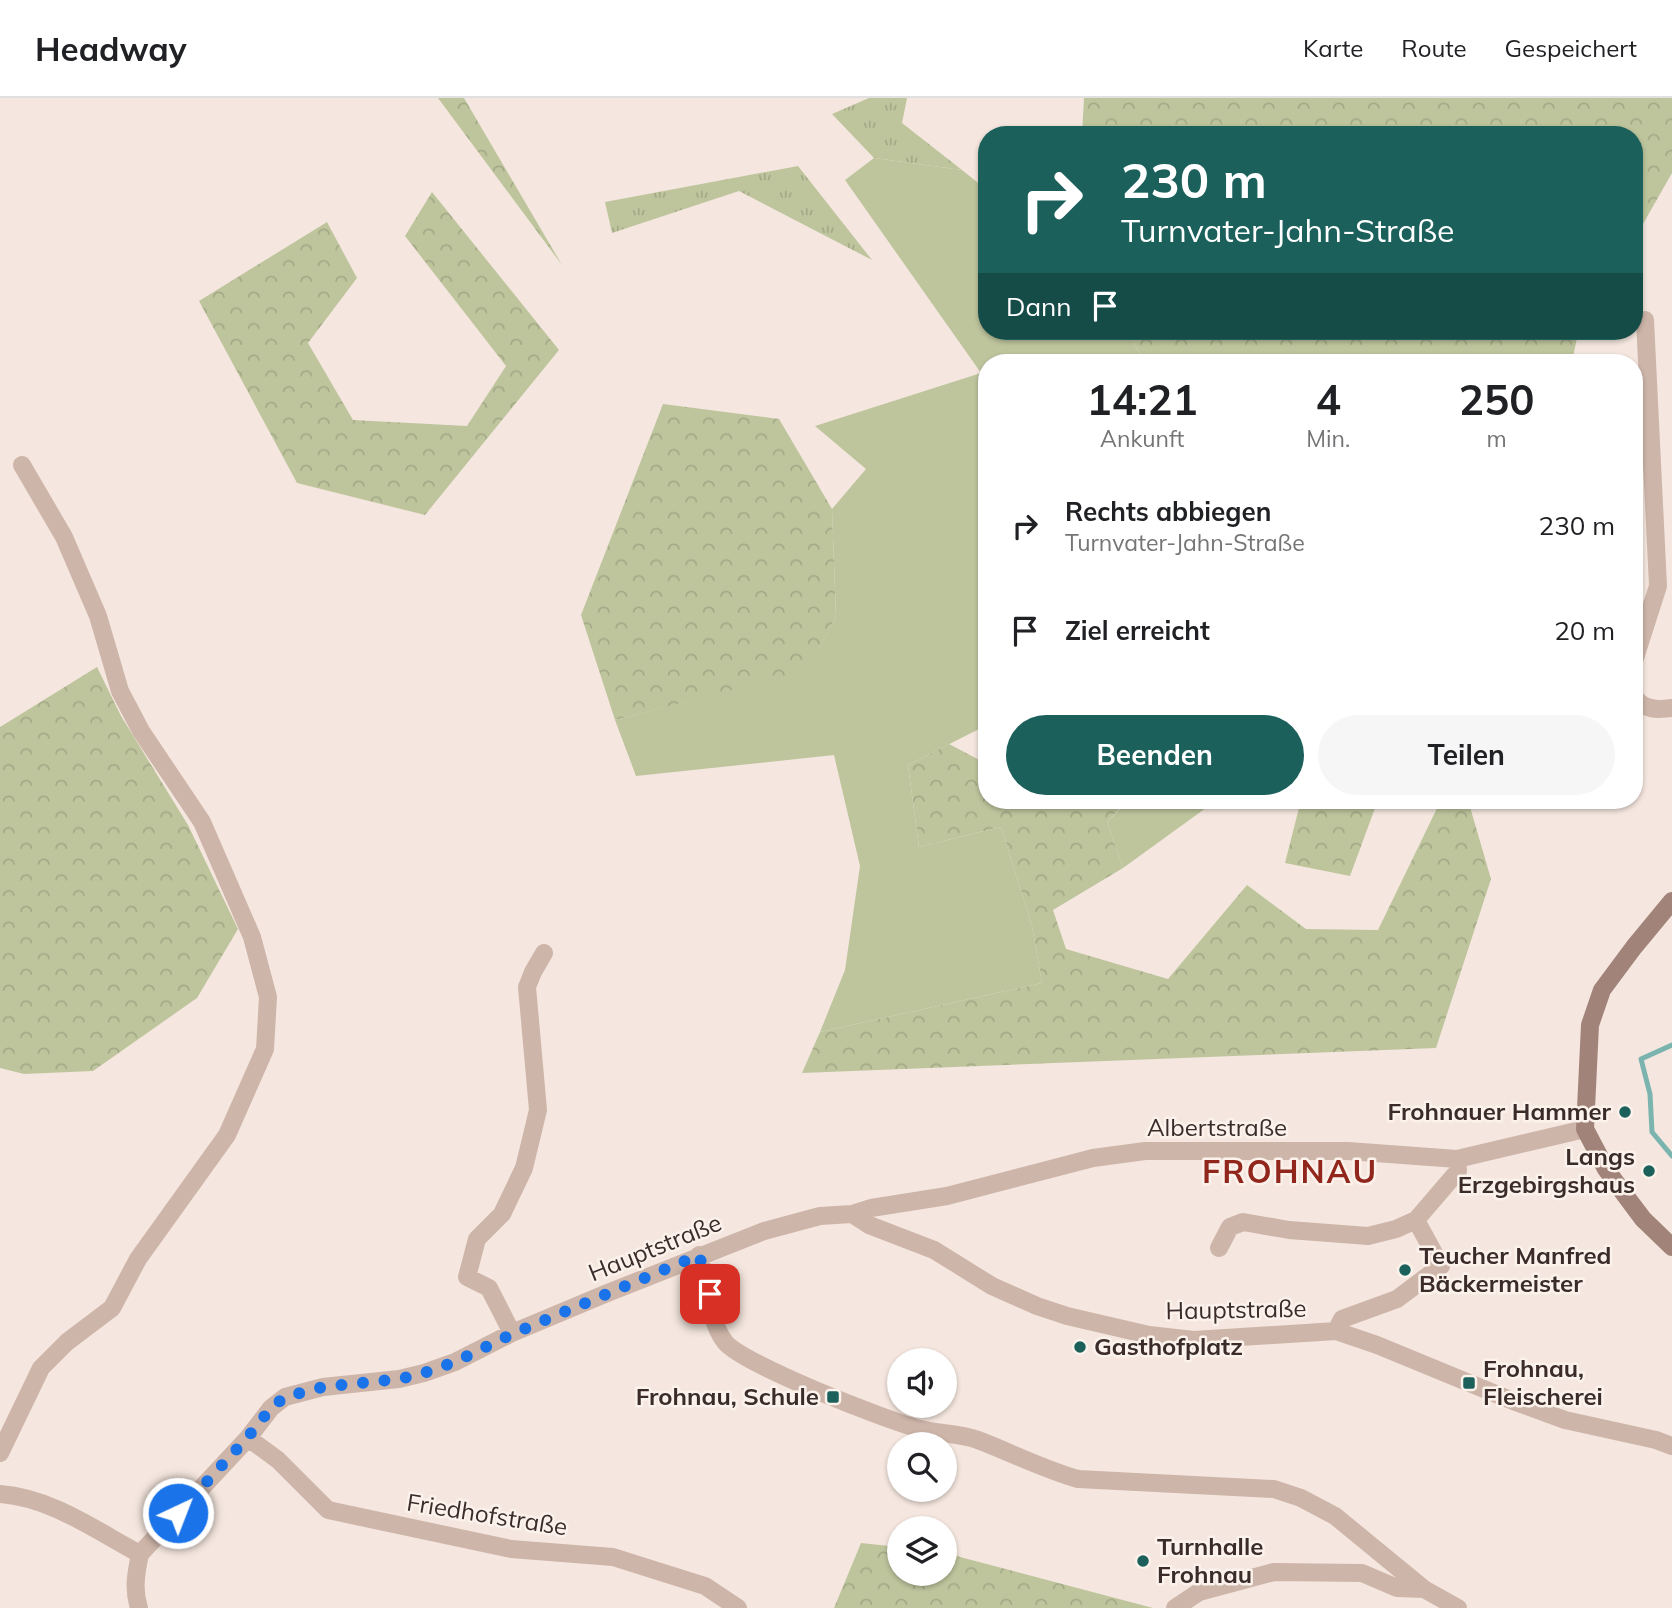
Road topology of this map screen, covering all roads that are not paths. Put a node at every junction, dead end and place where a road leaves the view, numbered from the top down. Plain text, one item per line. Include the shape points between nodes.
1 (1644, 320) dead end
2 (22, 465) dead end
3 (1643, 633) edge
4 (1643, 706) edge
5 (1672, 708) edge
6 (1670, 905) edge
7 (544, 953) dead end
8 (1585, 1129) junction
9 (1457, 1159) junction
10 (852, 1214) junction
11 (1416, 1220) junction
12 (1672, 1247) edge
13 (1219, 1248) dead end
14 (699, 1255) junction
15 (1336, 1331) junction
16 (512, 1334) junction
17 (247, 1438) junction
18 (1672, 1446) edge
19 (0, 1453) edge
20 (0, 1494) edge
21 (140, 1554) junction
22 (1424, 1588) junction
23 (139, 1608) edge
24 (737, 1608) edge
25 (1175, 1608) edge
26 (1458, 1608) edge

1 - 3 street via 1658,586
2 - 19 street via 69,548 98,616 120,691 202,822 252,937 268,997 265,1049 228,1135 138,1259 112,1308 41,1368
4 - 5 street
6 - 8 main road via 1602,990 1590,1025
7 - 16 street via 527,987 538,1110 524,1168 502,1214 477,1239 467,1277 489,1289
8 - 9 street, Albertstraße
8 - 12 main road via 1625,1195
9 - 10 street, Albertstraße via 1348,1151 1145,1151 1093,1158 947,1196
9 - 11 street via 1458,1171
10 - 14 street, Hauptstraße via 820,1216 764,1231
10 - 15 street, Hauptstraße via 934,1251 992,1286 1087,1322 1194,1340
11 - 13 street via 1368,1236 1243,1222 1230,1227
11 - 15 street via 1441,1266 1396,1299 1342,1319
14 - 16 street, Hauptstraße
14 - 22 street via 717,1331 742,1356 919,1429 975,1439 1078,1479 1274,1489 1301,1498 1335,1516
15 - 18 street, Hauptstraße via 1565,1420
16 - 17 street, Hauptstraße via 424,1373 285,1397
17 - 21 street, Hauptstraße
17 - 24 street, Friedhofstraße via 278,1460 328,1510 511,1549 613,1557 705,1586
20 - 21 street via 62,1511
21 - 23 street via 135,1577
22 - 25 street via 1397,1588 1362,1573 1274,1572 1199,1592
22 - 26 street

